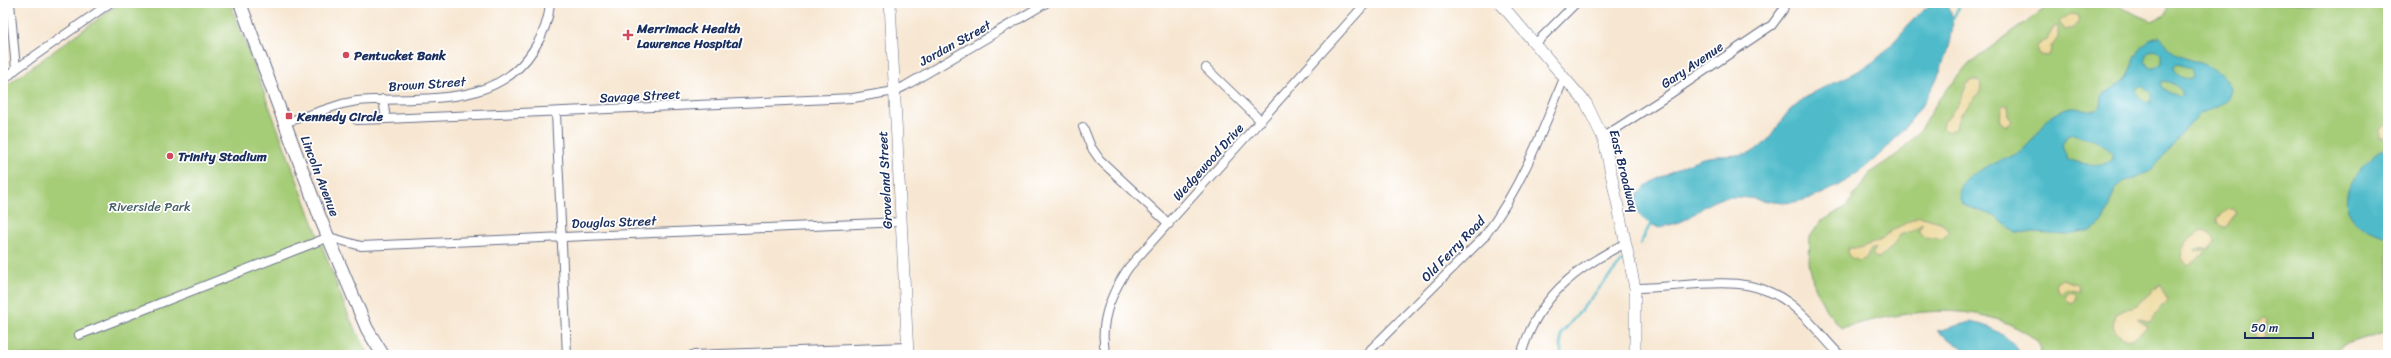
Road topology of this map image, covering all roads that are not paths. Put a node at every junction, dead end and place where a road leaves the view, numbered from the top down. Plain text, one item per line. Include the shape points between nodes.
1 (10, 3) edge
2 (110, 3) edge
3 (240, 3) edge
4 (550, 3) edge
5 (890, 3) edge
6 (1046, 3) edge
7 (1366, 3) edge
8 (1500, 3) edge
9 (1576, 3) edge
10 (1785, 3) edge
11 (1535, 44) junction
12 (1206, 68) dead end
13 (16, 69) junction
14 (1564, 78) junction
15 (3, 81) edge
16 (895, 91) junction
17 (383, 99) junction
18 (556, 112) junction
19 (386, 119) junction
20 (357, 120) dead end
21 (1261, 121) junction
22 (284, 122) junction
23 (1083, 127) dead end
24 (1603, 137) junction
25 (901, 222) junction
26 (1169, 224) junction
27 (562, 236) junction
28 (329, 237) junction
29 (1626, 243) junction
30 (1635, 288) junction
31 (80, 335) dead end
32 (908, 351) edge
33 (383, 355) edge
34 (567, 355) edge
35 (692, 355) edge
36 (1106, 355) edge
37 (1365, 355) edge
38 (1521, 355) edge
39 (1635, 355) edge
40 (1840, 355) edge

1 - 13 street
2 - 13 street
3 - 22 main road, Lincoln Avenue
4 - 17 street, Brown Street via 543,33 529,56 522,65 500,82 460,97
5 - 16 street, Groveland Street
6 - 16 street, Jordan Street
7 - 21 street, Wedgewood Drive
8 - 11 street, East Broadway
9 - 11 street
10 - 24 street, Gary Avenue via 1772,25
11 - 14 street, East Broadway
12 - 21 street
13 - 15 street
14 - 24 street, East Broadway via 1589,108
14 - 37 street, Old Ferry Road via 1520,180 1499,218 1484,237
16 - 18 street, Savage Street via 817,101
16 - 25 street, Groveland Street
17 - 19 street
17 - 22 street, Brown Street via 342,104
18 - 19 street, Savage Street
18 - 27 street
19 - 20 street, Savage Street
21 - 26 street, Wedgewood Drive
22 - 28 main road, Lincoln Avenue
23 - 26 street via 1091,147 1100,160
24 - 29 street, East Broadway
25 - 27 street, Douglas Street
25 - 32 street, Groveland Street
26 - 36 street, Wedgewood Drive via 1129,268 1113,294 1104,326
27 - 28 street, Douglas Street via 361,246
27 - 34 street
28 - 31 street
28 - 33 main road, Lincoln Avenue via 367,329
29 - 30 street, East Broadway
29 - 38 street via 1602,256 1552,294 1531,326
30 - 39 street, East Broadway
30 - 40 street via 1728,282 1761,288 1783,298 1796,309
32 - 35 street

